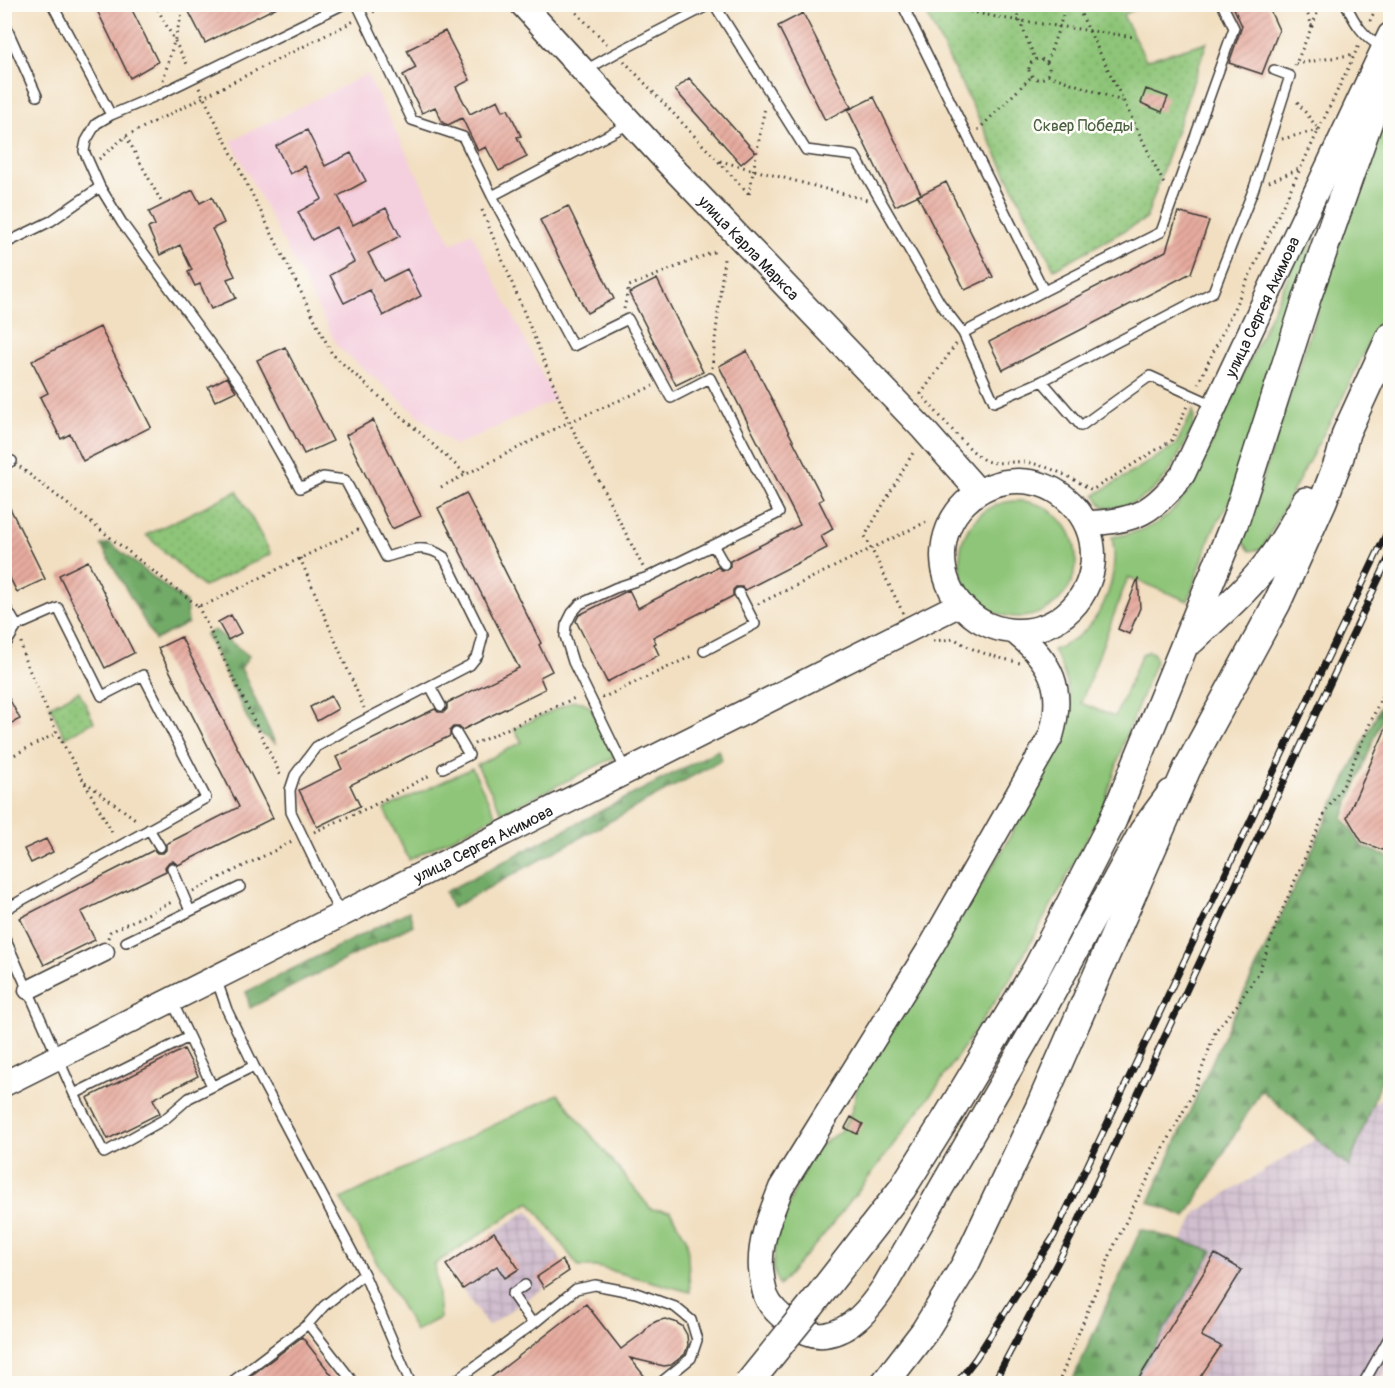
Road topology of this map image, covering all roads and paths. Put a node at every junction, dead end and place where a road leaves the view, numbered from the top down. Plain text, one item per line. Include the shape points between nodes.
1 (52, 4) edge
2 (155, 4) edge
3 (185, 4) edge
4 (344, 4) edge
5 (357, 4) edge
6 (389, 4) edge
7 (522, 4) edge
8 (567, 4) edge
9 (712, 4) edge
10 (902, 4) edge
11 (935, 4) edge
12 (1013, 4) edge
13 (1067, 4) edge
14 (1076, 4) edge
15 (1222, 4) edge
16 (1304, 4) edge
17 (1321, 4) edge
18 (1346, 4) edge
19 (327, 8) edge
20 (363, 16) junction
21 (1019, 21) junction
22 (4, 22) edge
23 (1060, 26) junction
24 (1312, 26) junction
25 (1088, 29) junction
26 (1134, 37) dead end
27 (174, 41) junction
28 (1388, 48) edge
29 (616, 52) junction
30 (1355, 54) dead end
31 (1035, 59) junction
32 (1047, 62) junction
33 (1296, 63) junction
34 (1274, 70) dead end
35 (584, 71) junction
36 (1048, 75) junction
37 (1032, 76) junction
38 (1290, 76) junction
39 (195, 78) junction
40 (1286, 88) junction
41 (768, 90) junction
42 (37, 96) dead end
43 (158, 96) junction
44 (203, 98) junction
45 (1123, 101) junction
46 (111, 115) junction
47 (631, 123) junction
48 (126, 136) junction
49 (969, 139) junction
50 (1269, 142) junction
51 (718, 161) junction
52 (90, 165) junction
53 (1300, 169) dead end
54 (755, 171) junction
55 (100, 187) junction
56 (1254, 188) junction
57 (492, 196) junction
58 (1173, 201) junction
59 (882, 204) junction
60 (163, 205) dead end
61 (482, 210) dead end
62 (4, 244) edge
63 (716, 251) dead end
64 (724, 259) dead end
65 (1044, 291) junction
66 (621, 323) junction
67 (963, 333) junction
68 (1390, 337) edge
69 (711, 378) junction
70 (1042, 381) junction
71 (663, 382) junction
72 (1216, 406) junction
73 (569, 422) junction
74 (1346, 433) junction
75 (914, 451) dead end
76 (8, 463) edge
77 (467, 474) junction
78 (441, 487) dead end
79 (977, 490) junction
80 (926, 522) dead end
81 (1086, 523) junction
82 (370, 525) junction
83 (713, 545) junction
84 (871, 548) junction
85 (300, 558) junction
86 (724, 564) dead end
87 (648, 577) junction
88 (739, 592) dead end
89 (4, 604) edge
90 (960, 604) junction
91 (198, 606) junction
92 (748, 609) junction
93 (17, 626) junction
94 (910, 628) junction
95 (1015, 632) junction
96 (929, 643) dead end
97 (1185, 646) junction
98 (4, 647) edge
99 (704, 651) joint
100 (1026, 664) dead end
101 (1390, 677) edge
102 (430, 686) junction
103 (587, 693) junction
104 (592, 702) junction
105 (441, 706) dead end
106 (368, 718) junction
107 (57, 733) junction
108 (456, 733) dead end
109 (465, 748) junction
110 (4, 760) edge
111 (443, 768) joint
112 (1187, 769) junction
113 (626, 771) junction
114 (84, 781) junction
115 (290, 794) junction
116 (149, 830) junction
117 (303, 837) junction
118 (119, 846) junction
119 (160, 847) dead end
120 (172, 868) dead end
121 (240, 887) dead end
122 (184, 896) junction
123 (4, 910) edge
124 (190, 911) junction
125 (340, 914) junction
126 (4, 936) edge
127 (126, 942) dead end
128 (105, 951) joint
129 (216, 978) junction
130 (28, 990) junction
131 (171, 1000) junction
132 (189, 1037) junction
133 (57, 1056) junction
134 (254, 1066) junction
135 (4, 1084) edge
136 (212, 1086) junction
137 (74, 1094) junction
138 (364, 1274) junction
139 (525, 1285) dead end
140 (308, 1324) junction
141 (533, 1324) junction
142 (1390, 1336) edge
143 (229, 1383) edge
144 (351, 1383) edge
145 (411, 1383) edge
146 (451, 1383) edge
147 (659, 1383) edge
148 (748, 1383) edge
149 (884, 1383) edge
150 (1058, 1383) edge
151 (1363, 1383) edge

1 - 46 lane
2 - 27 path
3 - 27 path
4 - 19 lane
5 - 20 lane
6 - 20 path
7 - 35 street, улица Карла Маркса
8 - 29 path
9 - 29 lane
9 - 41 lane
10 - 49 lane
11 - 21 path
12 - 21 path
13 - 23 path
14 - 25 path
15 - 58 lane via 1234,28
16 - 24 path
17 - 24 path
18 - 28 lane via 1354,22 1373,42
19 - 39 lane
20 - 44 path
20 - 57 lane via 412,120 463,137
21 - 23 path
21 - 31 path
22 - 42 lane
23 - 25 path
23 - 32 path
24 - 33 path
25 - 26 path
25 - 45 path
27 - 39 path
27 - 43 path
28 - 72 street, улица Сергея Акимова
28 - 97 main road via 1236,519
29 - 35 lane
29 - 51 path
30 - 33 path
31 - 32 path
31 - 37 path via 1030,64
32 - 36 path
33 - 38 path
34 - 38 lane
35 - 47 street, улица Карла Маркса
36 - 37 path via 1043,79
36 - 45 path
37 - 49 path
38 - 40 lane
39 - 43 lane
39 - 44 path
40 - 50 lane
40 - 50 path via 1319,130
41 - 54 path
41 - 59 lane via 806,150 855,156
43 - 46 lane
44 - 48 path
44 - 77 path via 332,354
45 - 58 path
46 - 52 lane via 96,124 86,141 84,151
47 - 57 lane
47 - 79 street, улица Карла Маркса
48 - 52 path
48 - 60 path
49 - 65 lane
50 - 56 lane
51 - 54 path
51 - 54 path via 749,194
52 - 55 lane
53 - 56 path
54 - 59 path
55 - 62 lane via 51,221
55 - 82 lane via 247,394 300,488 323,477 345,480
56 - 70 lane via 1213,292
57 - 66 lane via 573,346
58 - 65 lane via 1161,232
59 - 67 lane via 939,303
61 - 73 path
63 - 66 path via 629,286
64 - 69 path
65 - 67 lane
66 - 71 lane via 628,320
67 - 70 lane via 994,402
68 - 74 main road
69 - 71 lane via 671,398
69 - 83 lane via 779,513
70 - 72 lane via 1081,426 1150,376
71 - 73 path
72 - 81 street, улица Сергея Акимова via 1183,474 1161,500 1137,516
73 - 77 path
73 - 87 path
74 - 97 main road via 1270,561
74 - 112 main road via 1323,501 1277,603
75 - 84 path via 865,536
76 - 91 path
77 - 78 path
79 - 81 street via 1024,481 1048,487 1069,500
79 - 90 street via 959,510 947,532 944,549 948,582
80 - 84 path
81 - 95 street via 1093,567 1085,590 1070,610 1050,624
82 - 85 path
82 - 102 lane via 386,557 422,548 435,550 444,557 483,636 478,655 470,665
83 - 86 lane
83 - 87 lane
84 - 92 path
84 - 94 path
85 - 91 path
85 - 106 path
87 - 103 lane via 607,591 580,604 572,613 565,636
88 - 92 lane
89 - 93 lane
90 - 94 street, улица Сергея Акимова
90 - 95 street via 979,620
91 - 115 path
92 - 99 lane via 755,624
93 - 98 lane
93 - 107 path via 24,658
93 - 116 lane via 58,608 102,696 142,675 206,798
94 - 113 street, улица Сергея Акимова
95 - 112 street via 1036,649 1055,687 1057,706 1051,736 932,945 781,1188 765,1229 761,1268 766,1298 782,1317 802,1331 824,1336 845,1328 868,1310 1045,1008 1142,830
96 - 100 path via 955,639 987,656
97 - 148 main road, bridge via 1113,820 1037,968 902,1189
99 - 104 path
101 - 150 path via 1344,784 1326,811 1306,855 1259,972 1216,1030 1194,1091 1113,1248
102 - 105 lane
102 - 106 lane
103 - 104 lane
103 - 109 path
104 - 113 lane
106 - 115 lane via 316,747 295,775
107 - 110 path
107 - 114 path
108 - 109 lane
109 - 111 lane via 469,754
111 - 117 path
112 - 149 main road via 965,1265 924,1332
113 - 125 street, улица Сергея Акимова
114 - 116 path
114 - 118 path
115 - 117 lane via 291,812
116 - 118 lane
116 - 119 lane
117 - 122 path
117 - 125 lane
118 - 123 lane
120 - 122 lane
121 - 124 lane
122 - 124 lane
122 - 128 path via 110,932
124 - 127 lane
125 - 129 street, улица Сергея Акимова
126 - 130 lane
128 - 130 street
129 - 131 street, улица Сергея Акимова
129 - 134 lane
130 - 133 lane
131 - 132 lane
131 - 133 street, улица Сергея Акимова
132 - 136 lane
132 - 137 lane
133 - 135 street, улица Сергея Акимова
133 - 137 lane
134 - 136 lane
134 - 138 lane
136 - 137 lane via 189,1098 165,1119 104,1153
138 - 140 lane
138 - 145 lane
139 - 141 lane via 513,1294
140 - 143 lane
140 - 144 lane
141 - 146 lane
141 - 147 lane via 576,1289 595,1285 636,1293 675,1307 692,1320 696,1340 691,1358
142 - 151 lane

